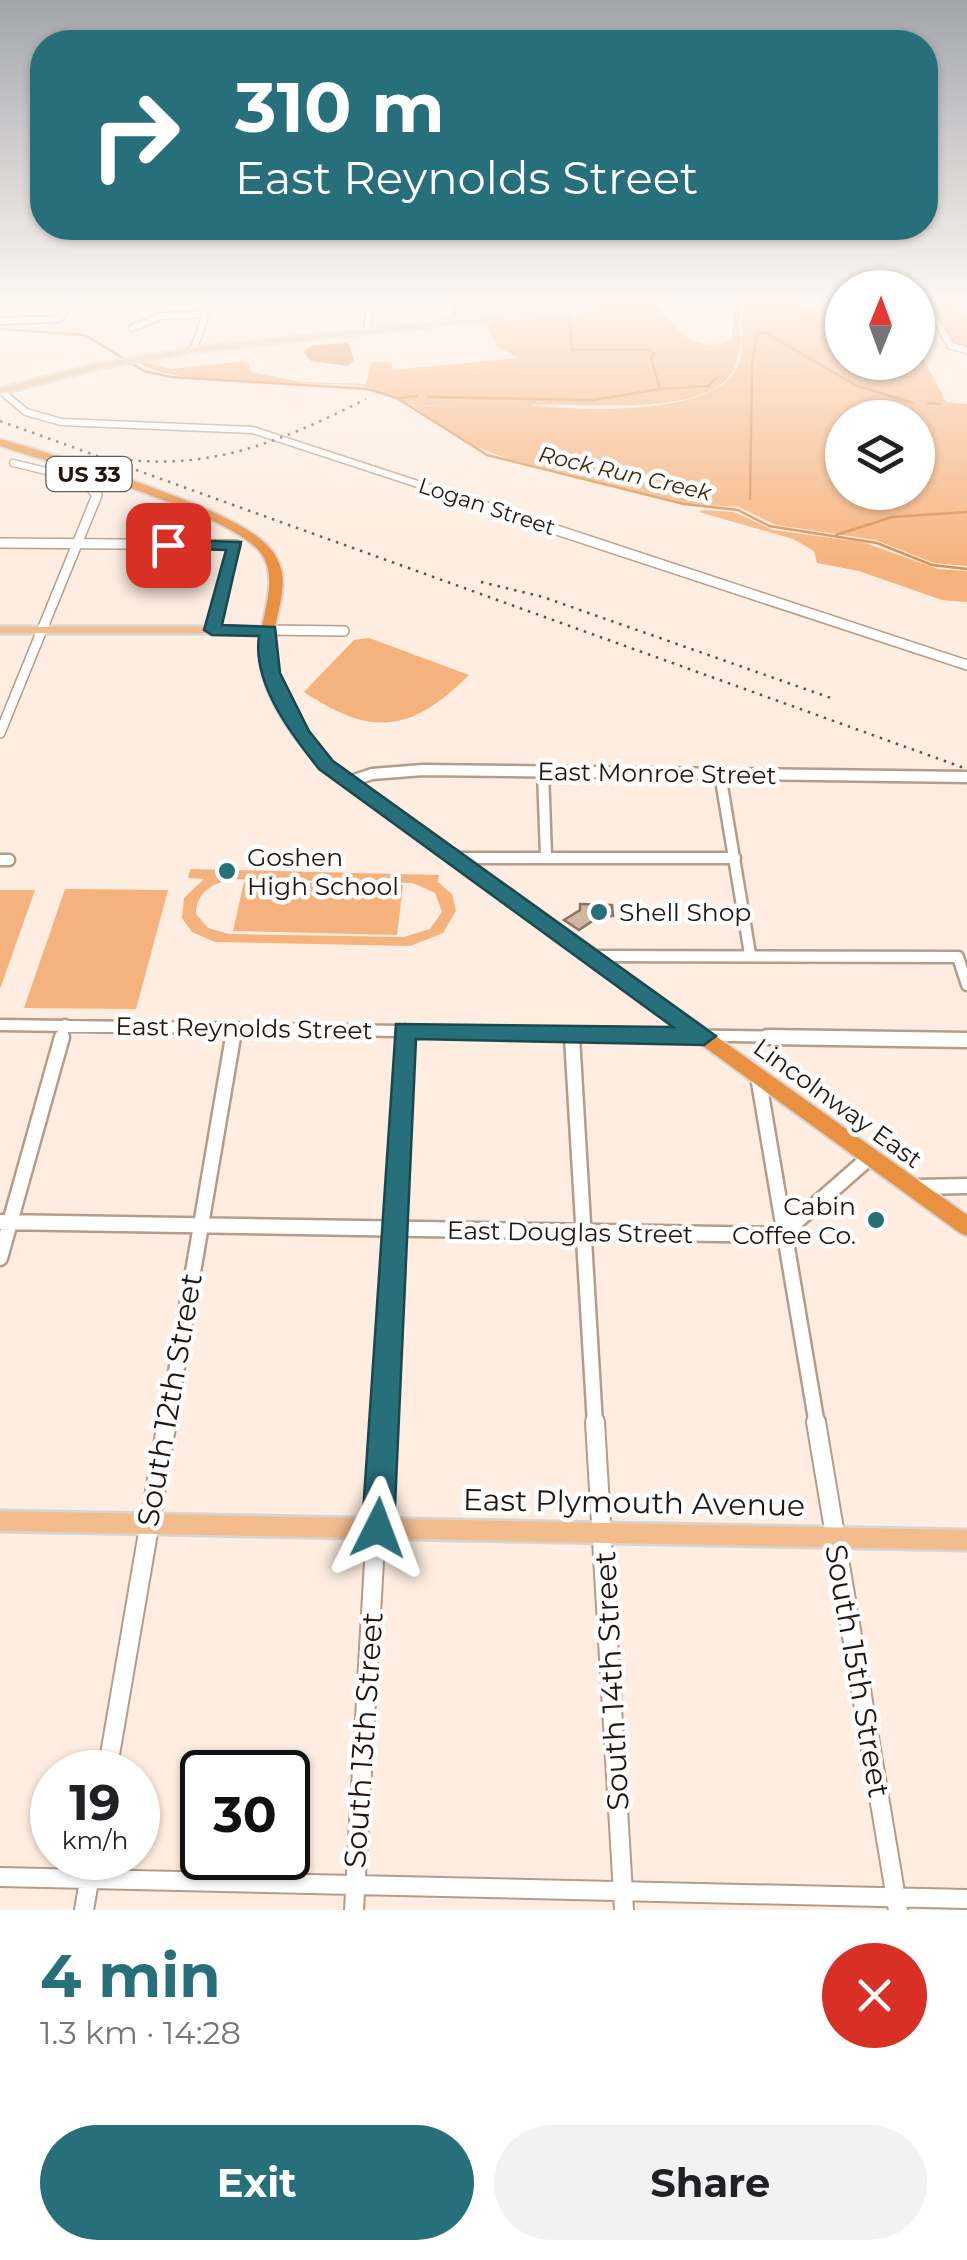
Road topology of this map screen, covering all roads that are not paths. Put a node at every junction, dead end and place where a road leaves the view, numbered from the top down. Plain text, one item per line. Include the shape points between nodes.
1 (1, 392) edge
2 (5, 444) edge
3 (13, 463) dead end
4 (0, 543) edge
5 (77, 544) junction
6 (0, 630) edge
7 (42, 630) junction
8 (212, 630) junction
9 (268, 630) junction
10 (344, 631) dead end
11 (967, 664) edge
12 (0, 733) edge
13 (543, 772) junction
14 (720, 774) junction
15 (967, 776) edge
16 (348, 782) junction
17 (546, 855) junction
18 (455, 858) junction
19 (734, 858) junction
20 (750, 954) junction
21 (588, 956) junction
22 (965, 971) edge
23 (967, 986) edge
24 (0, 1025) edge
25 (66, 1025) junction
26 (235, 1028) junction
27 (405, 1030) junction
28 (572, 1033) junction
29 (704, 1036) junction
30 (967, 1040) edge
31 (758, 1076) junction
32 (870, 1157) junction
33 (967, 1186) edge
34 (912, 1188) junction
35 (5, 1222) edge
36 (200, 1225) junction
37 (967, 1227) edge
38 (393, 1229) junction
39 (584, 1232) junction
40 (781, 1235) junction
41 (0, 1258) edge
42 (0, 1521) edge
43 (150, 1524) junction
44 (378, 1528) junction
45 (604, 1534) junction
46 (834, 1537) junction
47 (967, 1540) edge
48 (111, 1750) edge
49 (0, 1878) edge
50 (30, 1878) edge
51 (90, 1880) edge
52 (143, 1880) edge
53 (355, 1884) junction
54 (623, 1889) junction
55 (967, 1899) edge
56 (897, 1903) edge
57 (84, 1910) edge
58 (354, 1910) edge
59 (624, 1910) edge

1 - 11 street, Logan Street via 18,408 50,420 252,430
2 - 9 highway, Lincolnway East / US 33 via 247,533 275,569
3 - 5 street via 97,493
4 - 5 street
5 - 7 street
5 - 8 street via 236,545
6 - 7 main road
7 - 8 main road
7 - 12 street
8 - 9 main road
9 - 10 street
9 - 16 highway, Lincolnway East / US 33 via 267,658 285,705 316,755
13 - 14 street, East Monroe Street
13 - 16 street, East Monroe Street via 398,770
13 - 17 street
14 - 15 street, East Monroe Street
14 - 19 street
16 - 18 highway, Lincolnway East / US 33
17 - 18 street
17 - 19 street
18 - 21 highway, Lincolnway East / US 33
19 - 20 street
20 - 21 street
20 - 22 street via 958,958
21 - 29 highway, Lincolnway East / US 33
22 - 23 street
24 - 25 street, East Reynolds Street
25 - 26 street, East Reynolds Street
25 - 35 street
26 - 27 street, East Reynolds Street
26 - 36 street, South 12th Street
27 - 28 street, East Reynolds Street
27 - 38 street, South 13th Street
28 - 29 street, East Reynolds Street
28 - 39 street, South 14th Street
29 - 30 street, East Reynolds Street
29 - 31 highway, Lincolnway East / US 33
31 - 32 highway, Lincolnway East / US 33
31 - 40 street, South 15th Street
32 - 34 highway, Lincolnway East / US 33
32 - 40 street
33 - 34 street
34 - 37 highway, Lincolnway East / US 33
35 - 36 street, East Douglas Street
35 - 41 street
36 - 38 street, East Douglas Street
36 - 43 street, South 12th Street
38 - 39 street, East Douglas Street
38 - 44 street, South 13th Street
39 - 40 street, East Douglas Street
39 - 45 street, South 14th Street
40 - 46 street, South 15th Street
42 - 43 main road, East Plymouth Avenue
43 - 44 main road, East Plymouth Avenue
43 - 48 street, South 12th Street
44 - 45 main road, East Plymouth Avenue
44 - 53 street, South 13th Street
45 - 46 main road, East Plymouth Avenue
45 - 54 street, South 14th Street
46 - 47 main road, East Plymouth Avenue
46 - 56 street, South 15th Street
49 - 50 street
51 - 57 street
52 - 53 street
53 - 54 street
53 - 58 street, South 13th Street
54 - 56 street
54 - 59 street, South 14th Street
55 - 56 street

